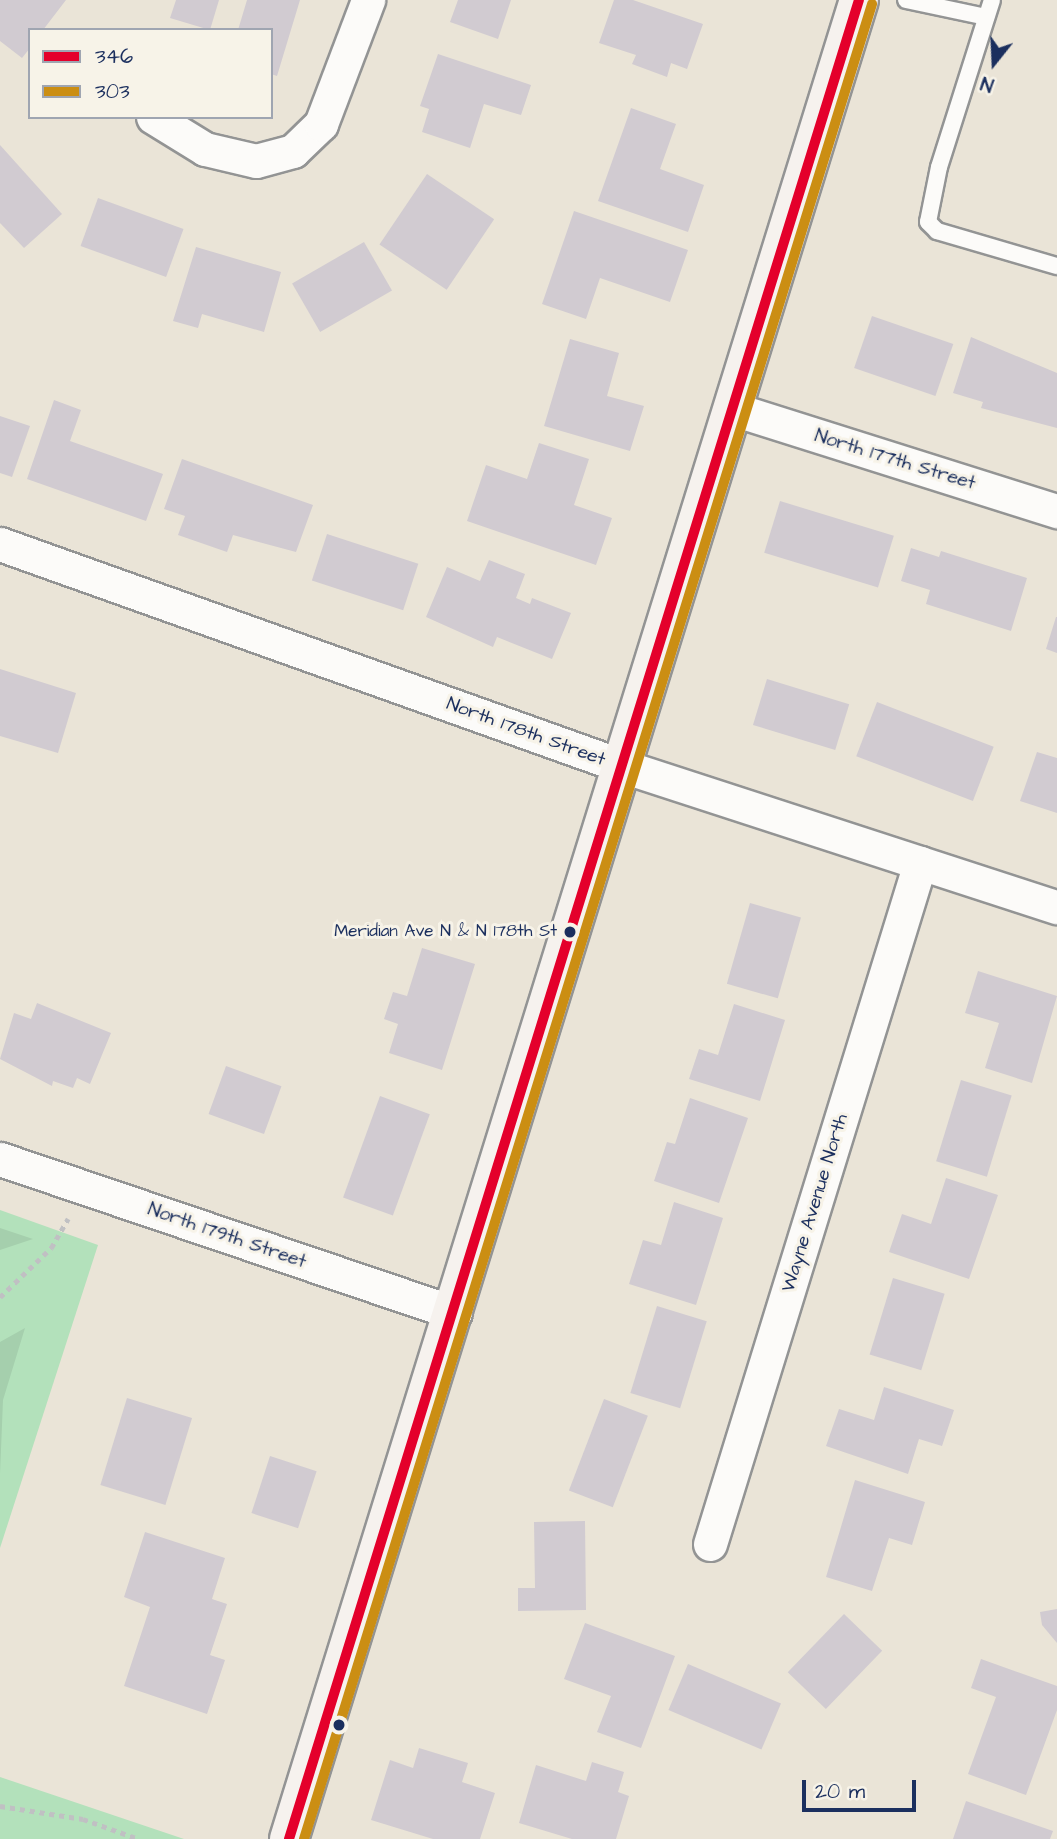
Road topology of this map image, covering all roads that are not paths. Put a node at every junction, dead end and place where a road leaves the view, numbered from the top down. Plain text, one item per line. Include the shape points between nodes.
1 (368, 0) edge
2 (859, 0) edge
3 (906, 0) edge
4 (992, 0) edge
5 (986, 17) junction
6 (156, 119) edge
7 (1057, 266) edge
8 (733, 409) junction
9 (1057, 511) edge
10 (0, 544) edge
11 (622, 766) junction
12 (920, 863) junction
13 (1057, 907) edge
14 (0, 1159) edge
15 (455, 1313) junction
16 (710, 1544) dead end
17 (289, 1839) edge

1 - 6 street via 321,124 293,151 256,161 205,149
2 - 8 street
3 - 5 lane
4 - 5 lane
5 - 7 lane via 939,167 928,222 937,231
8 - 9 street, North 177th Street
8 - 11 street
10 - 11 street, North 178th Street
11 - 12 street, North 178th Street
11 - 15 street
12 - 13 street, North 178th Street
12 - 16 street, Wayne Avenue North
14 - 15 street, North 179th Street
15 - 17 street

